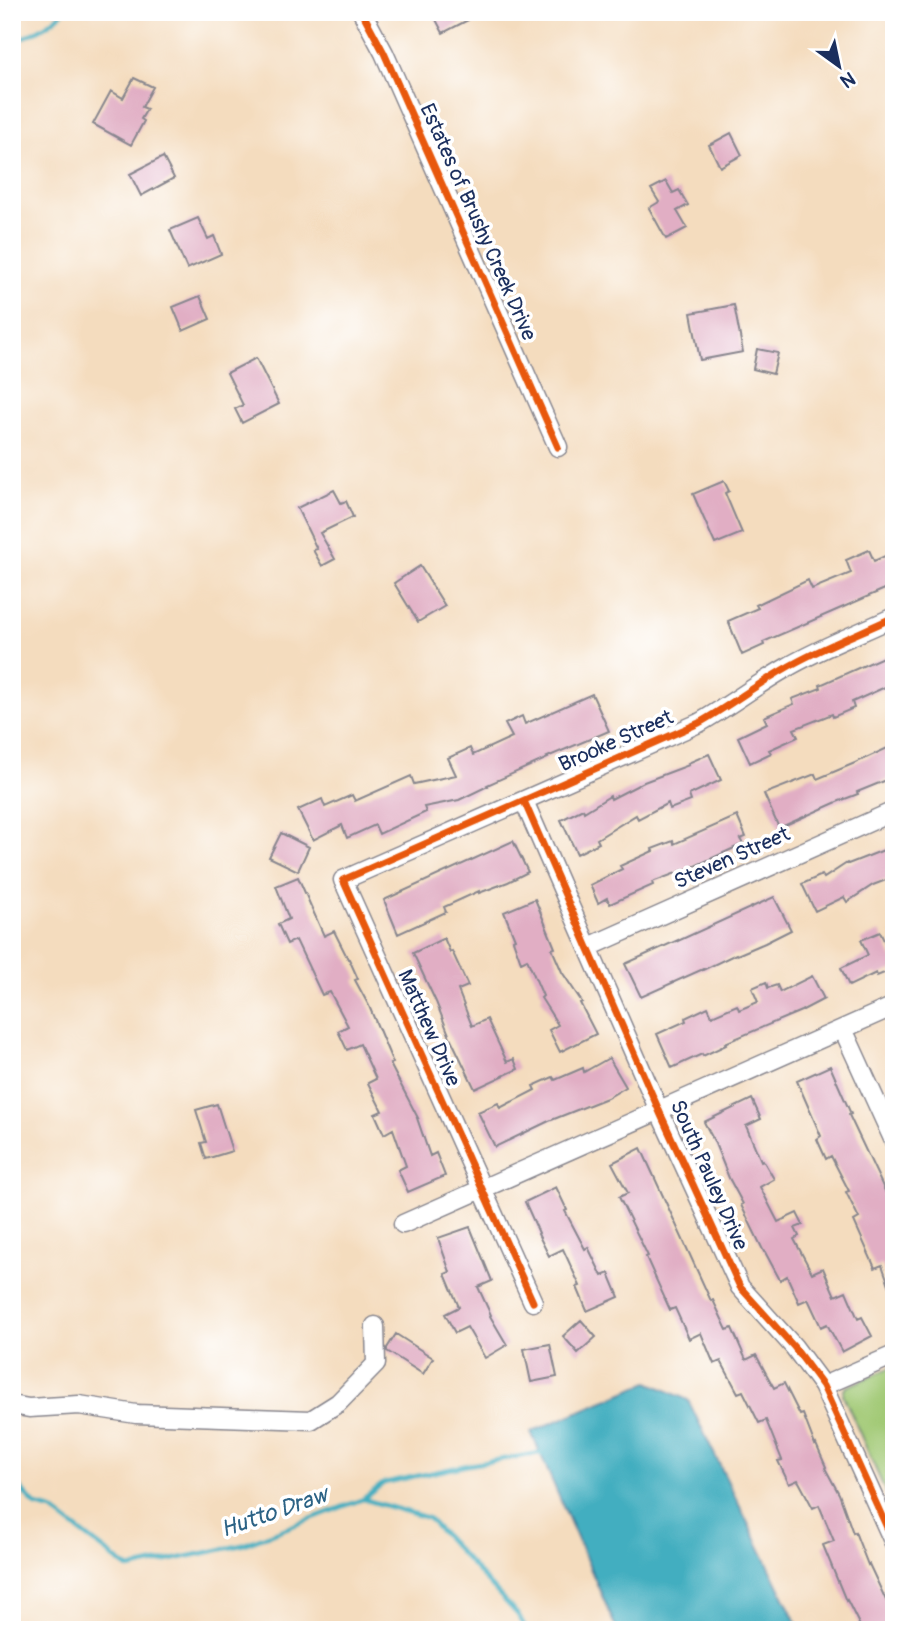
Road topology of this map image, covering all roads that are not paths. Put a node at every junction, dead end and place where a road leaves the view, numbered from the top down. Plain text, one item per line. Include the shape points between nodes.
1 (362, 12) edge
2 (558, 447) dead end
3 (894, 617) edge
4 (524, 801) junction
5 (894, 811) edge
6 (343, 880) joint
7 (589, 947) junction
8 (894, 1006) edge
9 (843, 1029) junction
10 (660, 1110) junction
11 (894, 1141) edge
12 (482, 1189) junction
13 (403, 1224) dead end
14 (533, 1302) dead end
15 (374, 1326) dead end
16 (894, 1355) edge
17 (823, 1386) junction
18 (12, 1405) edge
19 (894, 1543) edge

1 - 2 street, Estates of Brushy Creek Drive
3 - 4 street, Brooke Street via 788,667 699,723
4 - 6 street, Brooke Street
4 - 7 street, South Pauley Drive
5 - 7 street, Steven Street
6 - 12 street, Matthew Drive
7 - 10 street, South Pauley Drive
8 - 9 street
9 - 10 street
9 - 11 street
10 - 12 street
10 - 17 street, South Pauley Drive via 740,1287
12 - 13 street
12 - 14 street, Matthew Drive
15 - 18 street via 376,1364 338,1404 311,1420 136,1415 79,1405
16 - 17 street
17 - 19 street, South Pauley Drive

